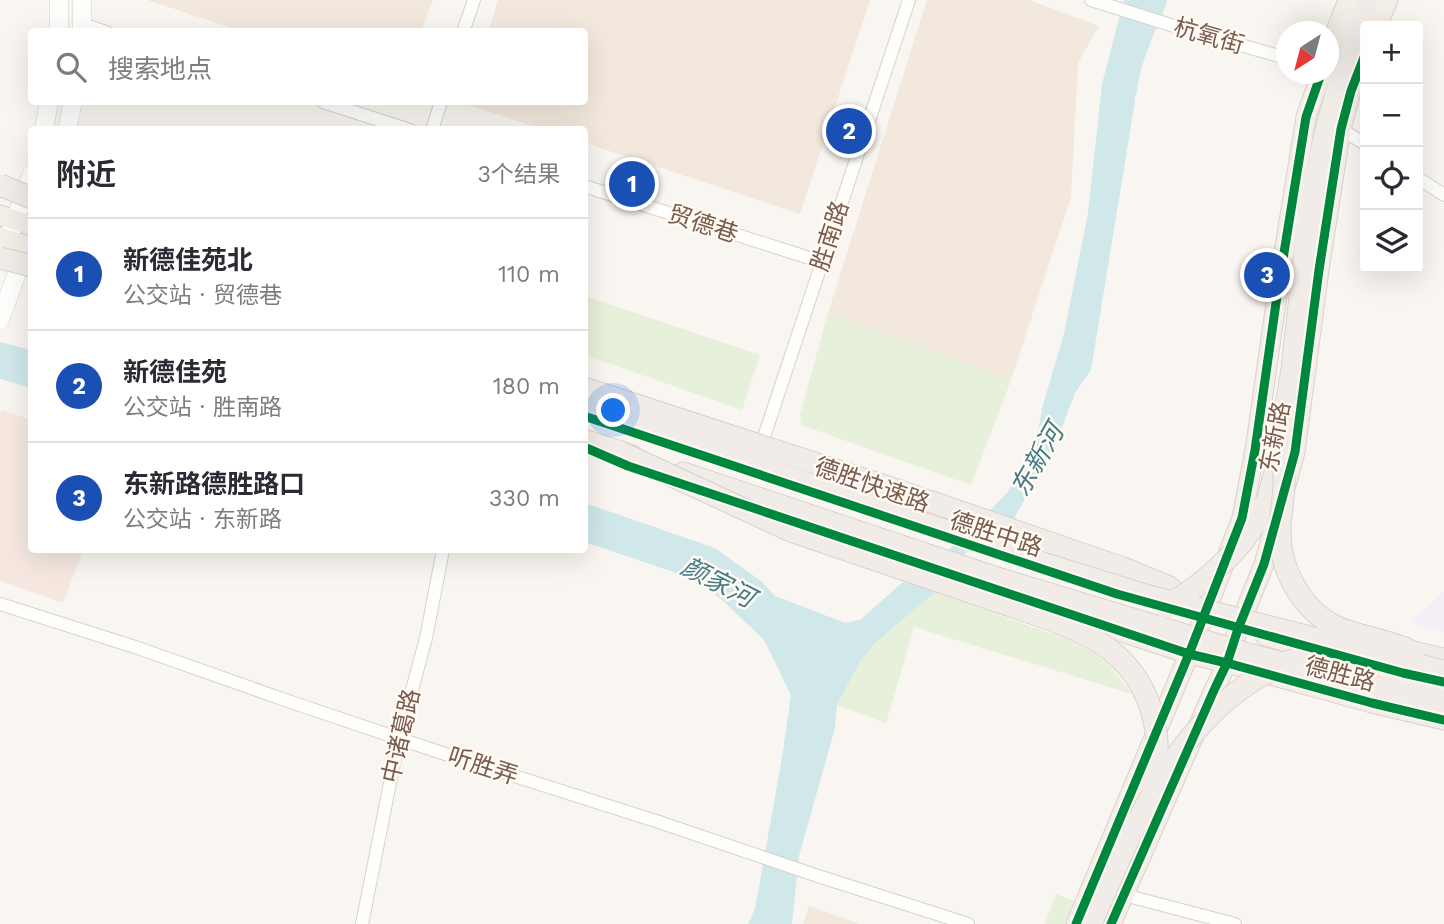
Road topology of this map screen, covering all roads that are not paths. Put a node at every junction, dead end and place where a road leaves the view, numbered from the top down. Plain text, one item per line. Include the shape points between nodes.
1 (59, 0) edge
2 (82, 0) edge
3 (474, 0) edge
4 (909, 0) edge
5 (1091, 0) edge
6 (1348, 0) edge
7 (1388, 0) edge
8 (1369, 15) edge
9 (1339, 23) edge
10 (59, 28) edge
11 (82, 28) edge
12 (464, 28) edge
13 (1276, 55) edge
14 (1360, 68) edge
15 (1318, 84) edge
16 (48, 105) edge
17 (72, 105) edge
18 (332, 105) edge
19 (440, 105) edge
20 (45, 126) edge
21 (68, 126) edge
22 (398, 126) edge
23 (433, 126) edge
24 (1341, 129) junction
25 (1360, 141) edge
26 (1423, 181) edge
27 (0, 185) edge
28 (28, 185) edge
29 (588, 187) edge
30 (1444, 195) edge
31 (28, 196) edge
32 (15, 220) edge
33 (2, 249) edge
34 (28, 249) edge
35 (28, 254) edge
36 (822, 262) junction
37 (2, 315) edge
38 (588, 389) edge
39 (588, 408) edge
40 (588, 417) edge
41 (588, 441) edge
42 (1280, 445) junction
43 (588, 449) edge
44 (616, 450) junction
45 (752, 472) junction
46 (442, 553) edge
47 (0, 604) edge
48 (1014, 607) junction
49 (1202, 618) junction
50 (1238, 629) junction
51 (1413, 652) junction
52 (1189, 654) junction
53 (1444, 659) edge
54 (1227, 663) junction
55 (1444, 671) edge
56 (1444, 682) edge
57 (1444, 702) edge
58 (1444, 720) edge
59 (399, 738) junction
60 (1143, 810) junction
61 (1124, 894) junction
62 (362, 924) edge
63 (968, 924) edge
64 (1076, 924) edge
65 (1091, 924) edge
66 (1111, 924) edge
67 (1236, 924) edge

1 - 10 main road
2 - 11 main road
3 - 12 street
4 - 36 street, 胜南路
5 - 13 street, 杭氧街
6 - 9 main road
7 - 8 main road
8 - 42 highway via 1344,64 1321,150
14 - 24 main road, 东新路
15 - 49 main road, 东新路 via 1306,117 1242,518
16 - 20 main road
17 - 21 main road
18 - 22 street
19 - 23 street
24 - 25 street
24 - 50 main road, 东新路 via 1295,452 1264,564
26 - 30 street
27 - 31 highway, bridge
28 - 32 main road
29 - 36 street, 贸德巷
32 - 33 main road
33 - 34 highway, bridge
35 - 37 main road
36 - 45 street, 胜南路
38 - 49 highway, bridge via 1123,568 1169,587
39 - 55 highway, 德胜快速路, bridge via 1099,581
40 - 45 main road, 德胜中路
41 - 44 highway, 德胜快速路
42 - 48 highway, bridge via 1268,498 1245,540 1187,594 1166,607 1138,615
42 - 51 highway, bridge via 1284,478 1280,548 1296,589 1312,609 1339,628
43 - 52 main road
44 - 48 highway, bridge via 791,531
44 - 57 highway, 德胜快速路, bridge via 1132,620 1353,682
45 - 49 main road, 德胜中路
46 - 59 street, 中诸葛路
47 - 59 street, 听胜弄
48 - 60 highway, bridge via 1101,644 1132,672 1146,695 1158,741 1155,775
49 - 50 main road, 德胜中路
49 - 52 main road, 东新路
50 - 54 main road, 东新路
50 - 56 main road, 德胜路
51 - 53 highway
51 - 60 highway, bridge via 1321,655 1287,662 1250,683 1232,694 1182,747
52 - 54 main road
52 - 64 main road, 东新路
54 - 58 main road, 德胜路
54 - 61 main road, 东新路
59 - 62 street, 中诸葛路
59 - 63 street, 听胜弄
60 - 65 highway, bridge
61 - 66 main road, 东新路
61 - 67 street

